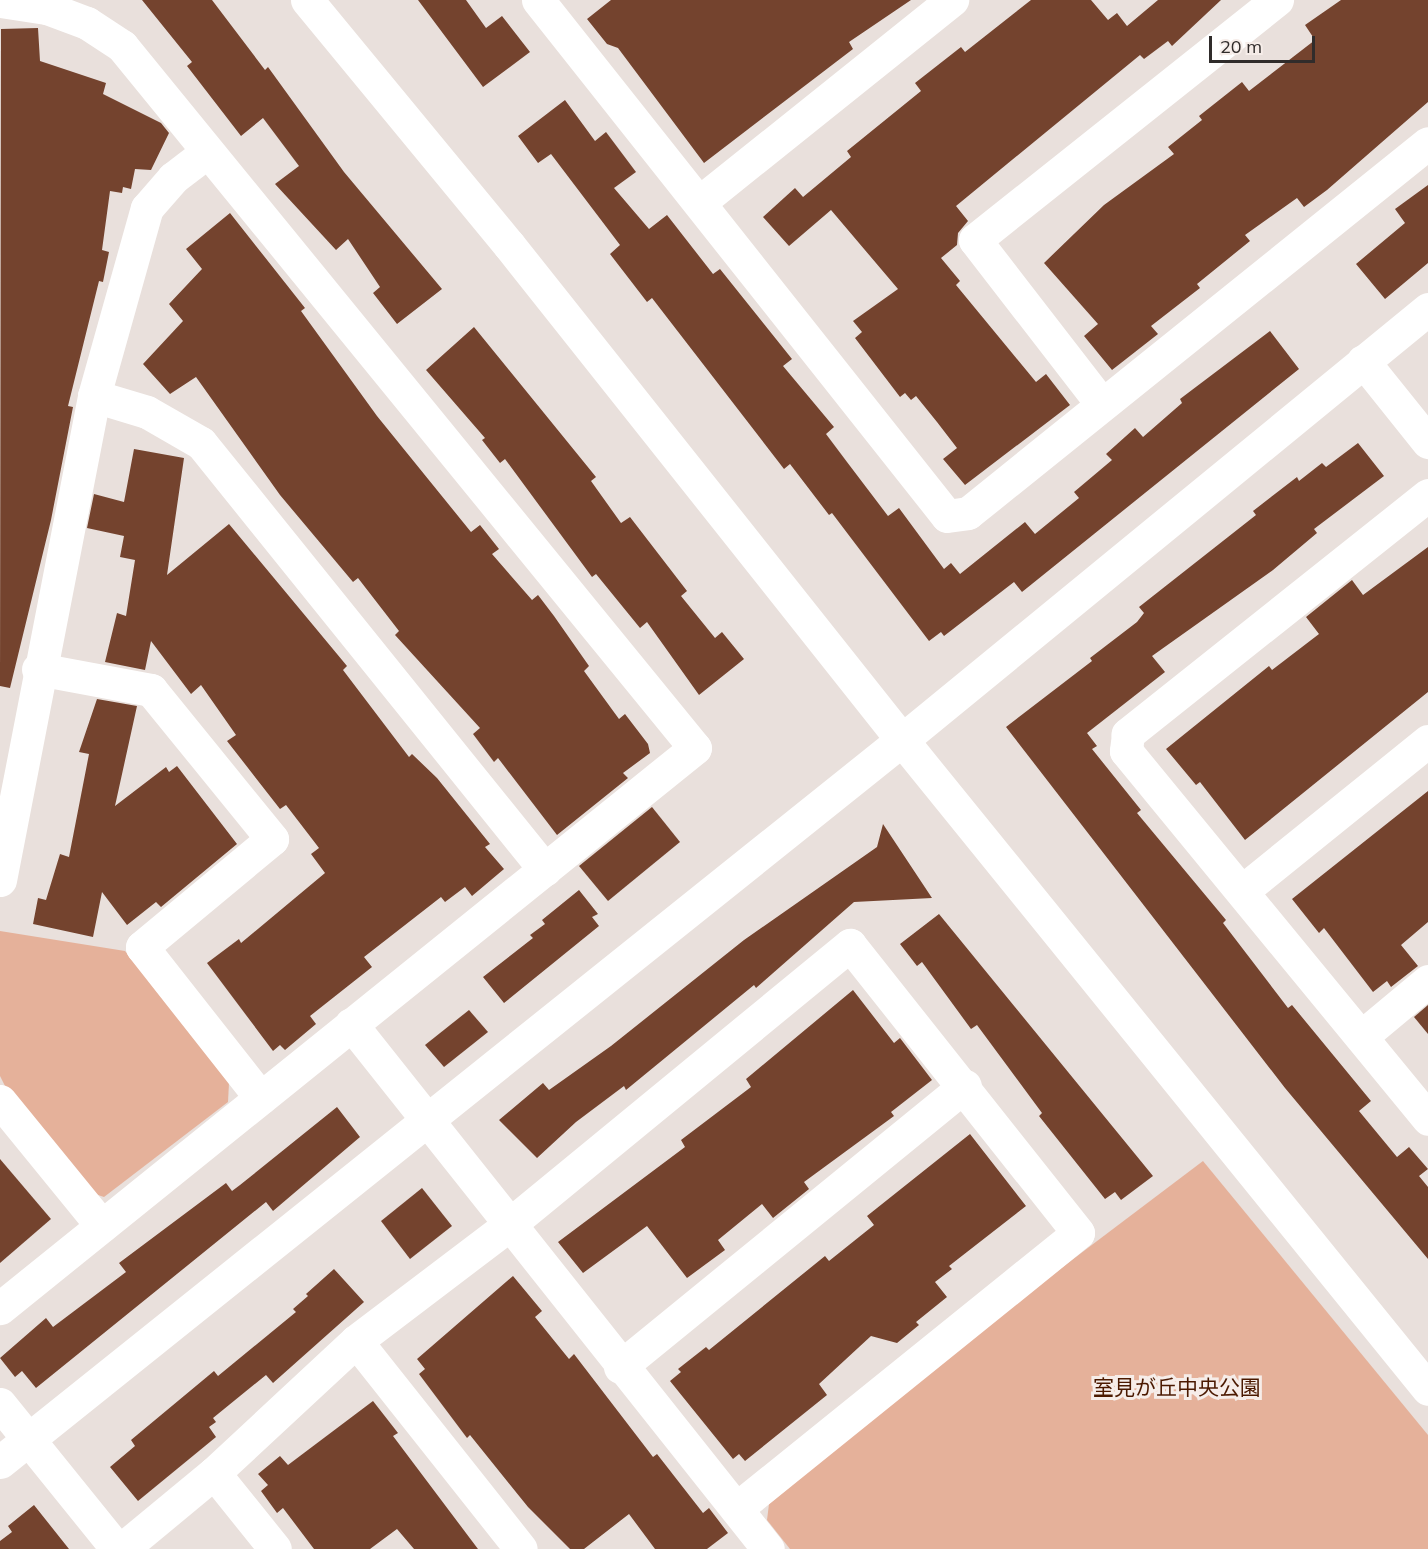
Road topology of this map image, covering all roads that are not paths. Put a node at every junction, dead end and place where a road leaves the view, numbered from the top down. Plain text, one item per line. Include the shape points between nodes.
1 (307, 0) edge
2 (538, 0) edge
3 (952, 0) edge
4 (1277, 0) edge
5 (0, 1) edge
6 (1428, 143) edge
7 (207, 152) junction
8 (701, 201) junction
9 (1428, 309) edge
10 (1363, 361) junction
11 (94, 396) junction
12 (1101, 403) junction
13 (1428, 442) edge
14 (1428, 495) edge
15 (38, 669) junction
16 (902, 740) junction
17 (1428, 741) edge
18 (8, 793) edge
19 (544, 870) junction
20 (0, 880) edge
21 (1242, 891) junction
22 (1428, 981) edge
23 (351, 1024) junction
24 (1362, 1036) junction
25 (965, 1086) junction
26 (261, 1098) junction
27 (0, 1101) edge
28 (1428, 1119) edge
29 (429, 1121) junction
30 (510, 1224) junction
31 (102, 1226) junction
32 (0, 1308) edge
33 (356, 1341) junction
34 (620, 1367) junction
35 (1428, 1389) edge
36 (0, 1404) edge
37 (28, 1439) junction
38 (0, 1462) edge
39 (214, 1473) junction
40 (736, 1509) junction
41 (117, 1549) edge
42 (122, 1549) edge
43 (275, 1549) edge
44 (521, 1549) edge
45 (768, 1549) edge

1 - 16 street via 510,244
2 - 8 street
3 - 8 street
4 - 12 street via 975,240
5 - 7 street via 67,15 122,46
6 - 12 street
7 - 11 street via 173,178 147,208
7 - 19 street via 695,748
8 - 12 street via 947,516 968,513
9 - 10 street
10 - 13 street
10 - 16 street
11 - 15 street
11 - 19 street via 147,412 201,443
14 - 21 street via 1128,734 1126,751
15 - 18 street
15 - 26 street via 151,690 272,839 142,947
16 - 29 street
16 - 35 street
17 - 21 street
18 - 20 street
19 - 23 street
21 - 24 street
22 - 24 street
23 - 26 street
23 - 29 street
24 - 28 street
25 - 30 street via 850,945
25 - 34 street
25 - 40 street via 1078,1233
26 - 31 street
27 - 31 street
29 - 30 street
29 - 37 street
30 - 33 street
30 - 34 street
31 - 32 street
33 - 39 street
33 - 44 street
34 - 40 street
36 - 37 street
37 - 38 street
37 - 41 street
39 - 42 street
39 - 43 street
40 - 45 street

